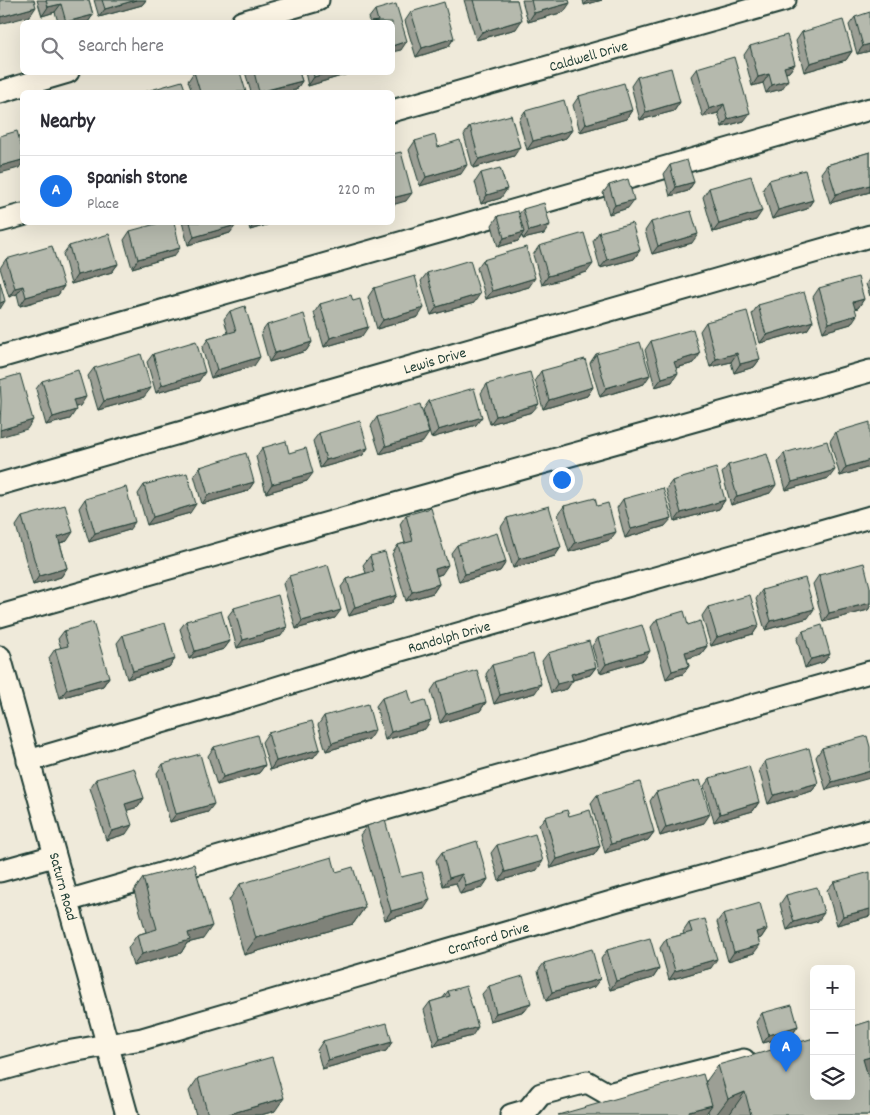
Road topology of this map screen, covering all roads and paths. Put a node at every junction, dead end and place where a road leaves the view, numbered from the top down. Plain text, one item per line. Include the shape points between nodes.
1 (318, 0) edge
2 (785, 0) edge
3 (249, 20) edge
4 (58, 75) edge
5 (0, 92) edge
6 (870, 109) edge
7 (395, 110) edge
8 (20, 216) edge
9 (0, 221) edge
10 (870, 236) edge
11 (0, 357) edge
12 (870, 371) edge
13 (0, 484) edge
14 (870, 517) edge
15 (0, 616) edge
16 (0, 657) edge
17 (870, 672) edge
18 (28, 761) junction
19 (870, 830) edge
20 (54, 856) junction
21 (0, 871) edge
22 (67, 901) junction
23 (106, 1044) junction
24 (760, 1055) edge
25 (0, 1070) edge
26 (127, 1115) edge
27 (511, 1115) edge

1 - 3 street
2 - 7 street, Caldwell Drive
4 - 5 street
6 - 11 street
8 - 9 street
10 - 13 street, Lewis Drive
12 - 15 street
14 - 18 street, Randolph Drive
16 - 18 street, Saturn Road
17 - 22 street
18 - 20 street, Saturn Road
19 - 23 street, Cranford Drive via 624,898 142,1039
20 - 21 street
20 - 22 street, Saturn Road
22 - 23 street, Saturn Road
23 - 25 street, Cranford Drive
23 - 26 street, Saturn Road
24 - 27 street via 694,1082 608,1094 587,1082 542,1094 528,1110

